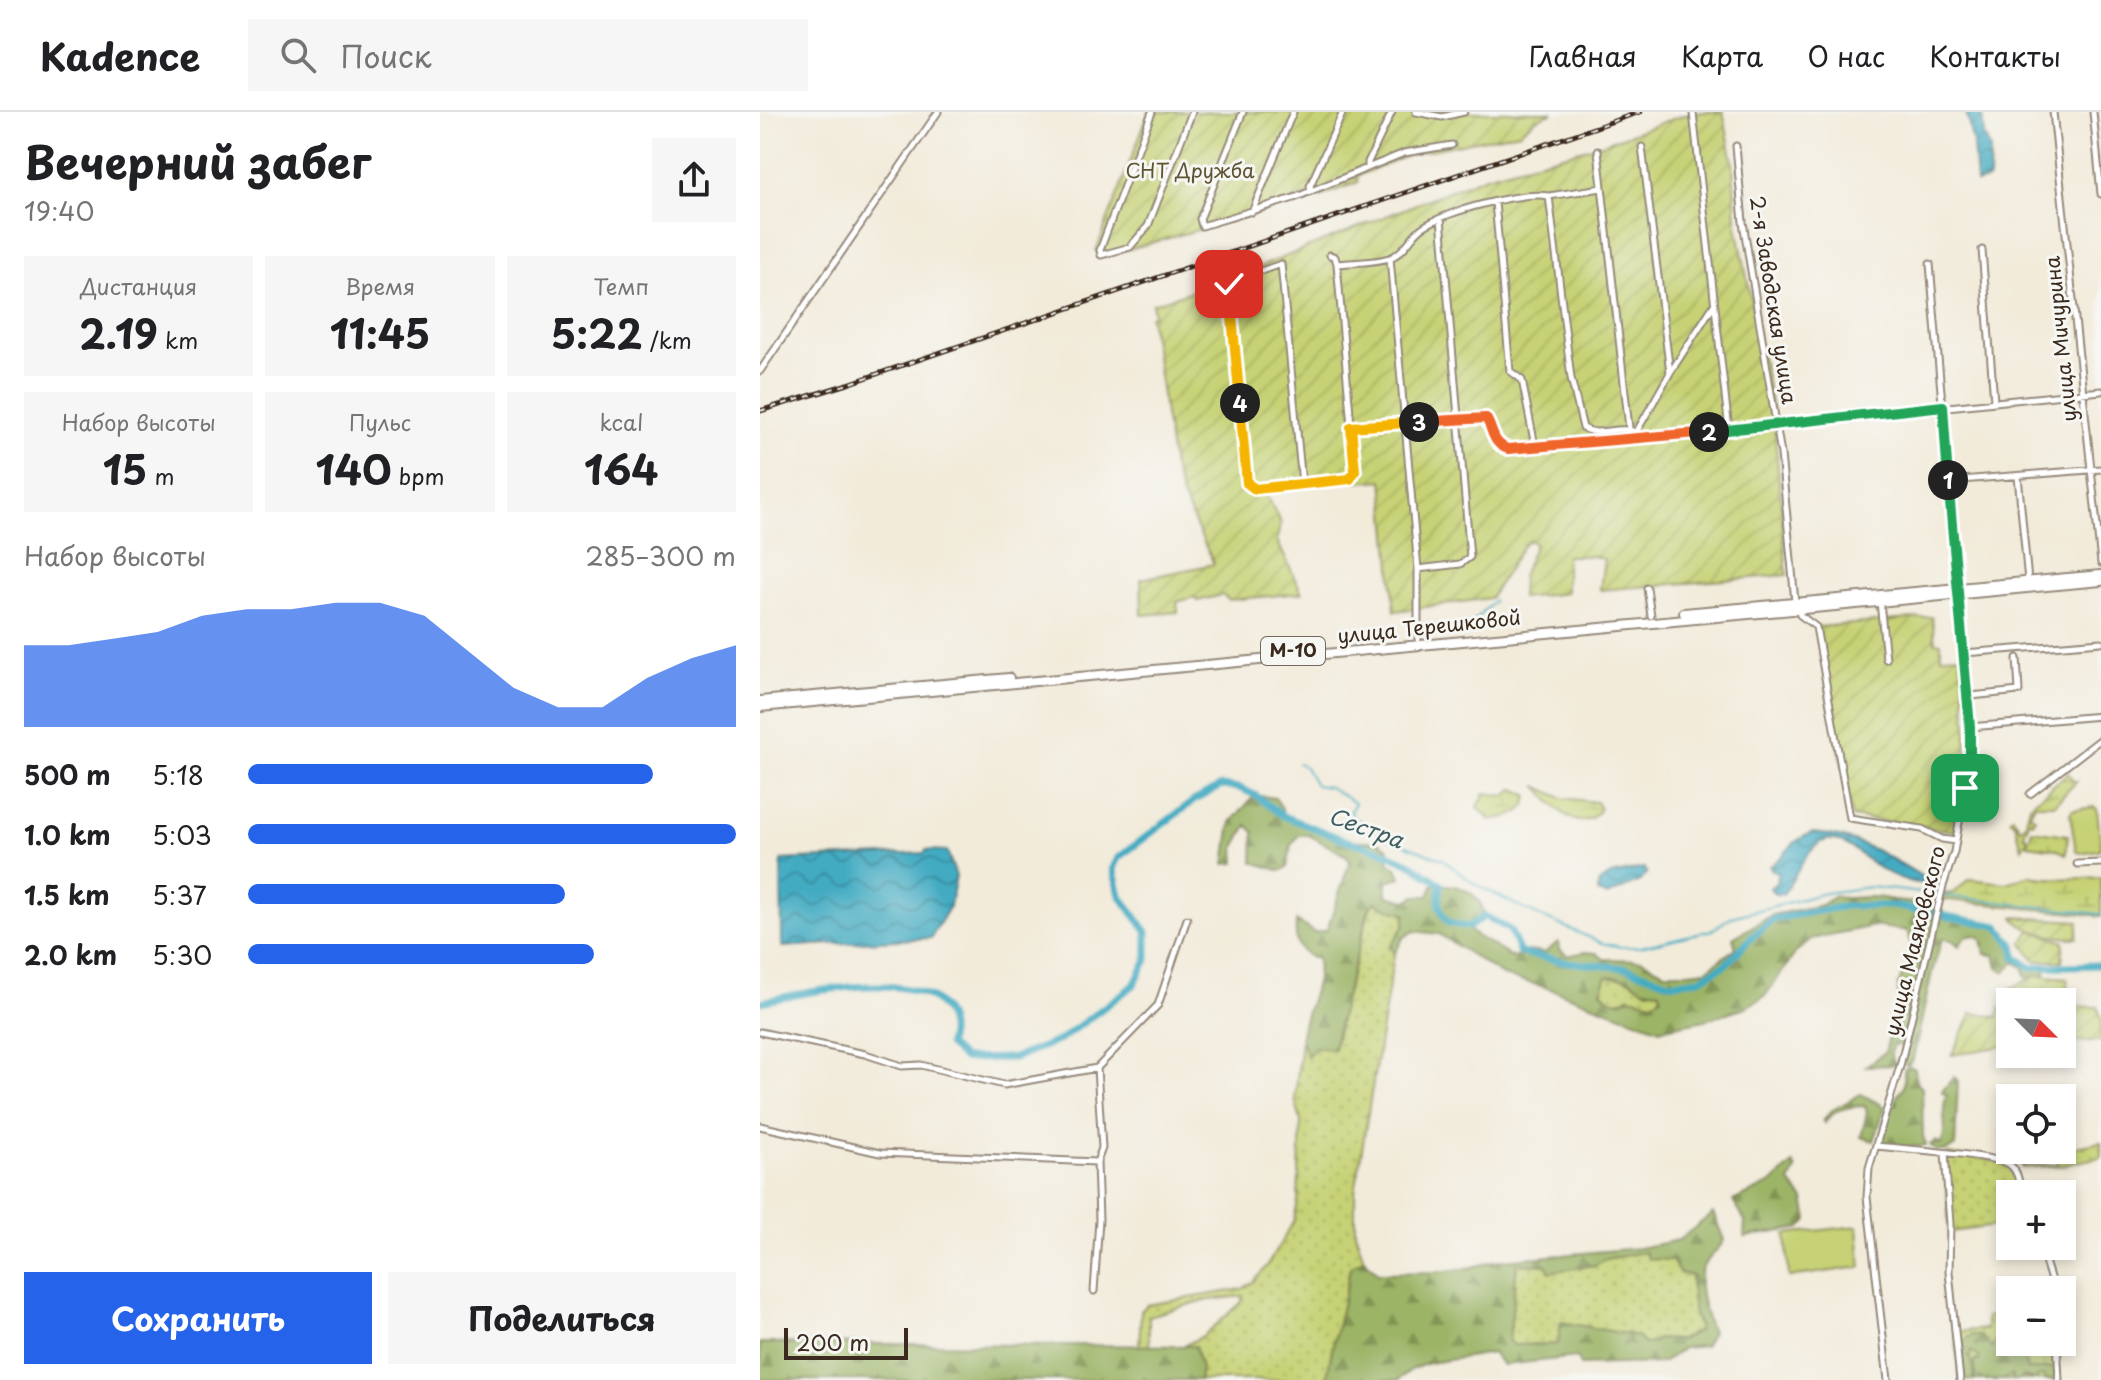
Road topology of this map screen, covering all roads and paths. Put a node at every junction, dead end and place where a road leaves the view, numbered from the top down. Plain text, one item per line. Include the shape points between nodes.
1 (938, 112) edge
2 (1152, 112) edge
3 (1192, 112) edge
4 (1243, 112) edge
5 (1293, 112) edge
6 (1343, 112) edge
7 (1392, 112) edge
8 (1416, 112) edge
9 (1464, 112) edge
10 (2053, 112) edge
11 (2093, 112) edge
12 (1693, 113) edge
13 (1452, 145) dead end
14 (1736, 146) dead end
15 (1642, 147) dead end
16 (1598, 151) dead end
17 (1368, 168) junction
18 (1602, 188) junction
19 (1311, 191) junction
20 (2101, 194) edge
21 (1549, 196) junction
22 (1495, 202) junction
23 (1252, 212) junction
24 (1441, 218) junction
25 (1982, 250) dead end
26 (1330, 255) dead end
27 (1390, 258) junction
28 (1337, 264) junction
29 (1930, 264) dead end
30 (1714, 305) junction
31 (760, 371) edge
32 (1670, 373) junction
33 (2101, 391) edge
34 (2084, 393) junction
35 (1994, 401) junction
36 (1943, 406) junction
37 (1459, 420) junction
38 (1405, 422) junction
39 (1777, 426) junction
40 (1351, 427) junction
41 (1629, 428) junction
42 (1729, 430) junction
43 (1637, 431) junction
44 (1647, 438) junction
45 (1535, 446) junction
46 (2092, 469) junction
47 (2101, 469) edge
48 (2018, 476) junction
49 (1948, 481) junction
50 (1302, 484) junction
51 (2101, 563) edge
52 (1418, 569) junction
53 (2101, 579) edge
54 (2028, 581) junction
55 (1647, 588) dead end
56 (1958, 591) junction
57 (1880, 601) junction
58 (1796, 605) junction
59 (1651, 616) junction
60 (1418, 639) junction
61 (2101, 642) edge
62 (1964, 653) junction
63 (2017, 658) dead end
64 (1886, 659) dead end
65 (760, 701) edge
66 (760, 707) edge
67 (2101, 716) edge
68 (1970, 724) junction
69 (2101, 739) edge
70 (2030, 794) dead end
71 (1956, 841) junction
72 (2101, 863) edge
73 (2077, 864) dead end
74 (1187, 919) dead end
75 (760, 1032) edge
76 (1097, 1068) junction
77 (760, 1126) edge
78 (1877, 1146) junction
79 (1945, 1153) junction
80 (1097, 1162) junction
81 (2019, 1180) edge
82 (1094, 1291) dead end
83 (2058, 1356) edge
84 (1888, 1380) edge
85 (1960, 1380) edge
86 (2059, 1380) edge

1 - 31 street
2 - 3 street via 1100,250 1103,255 1133,246 1154,214
4 - 23 street via 1200,219 1205,226
5 - 23 street
6 - 19 street
7 - 17 street
8 - 9 street via 1439,117
10 - 34 street, улица Мичурина
11 - 20 street
12 - 30 street
13 - 17 street via 1408,152
14 - 39 street, 2-я Заводская улица via 1743,222
15 - 32 street
16 - 18 street
17 - 19 street
18 - 21 street
18 - 41 street
19 - 23 street
21 - 22 street
21 - 41 street via 1571,378 1583,428
22 - 24 street
22 - 45 street via 1510,371 1522,380
24 - 27 street
24 - 37 street
25 - 35 street
26 - 28 street
27 - 28 street
27 - 38 street
28 - 40 street
29 - 36 street, улица Маяковского
30 - 32 street
30 - 42 street
32 - 43 street
33 - 34 street
34 - 35 street
34 - 46 street, улица Мичурина
35 - 36 street
36 - 39 street
36 - 49 street, улица Маяковского
37 - 38 street
37 - 45 street via 1488,419 1503,448
37 - 52 street via 1470,557 1460,564
38 - 40 street
38 - 52 street
39 - 42 street
39 - 58 street, 2-я Заводская улица
40 - 50 street via 1353,478
41 - 43 street
42 - 44 street
43 - 44 street
44 - 45 street
46 - 47 street
46 - 48 street
46 - 51 street, улица Мичурина
48 - 49 street
48 - 54 street
49 - 56 street, улица Маяковского
50 - 50 street via 1248,486 1228,287 1281,264
52 - 60 street
53 - 54 highway, улица Терешковой / М-10
53 - 56 highway, улица Терешковой / М-10
54 - 56 highway, улица Терешковой / М-10
55 - 59 street
56 - 57 highway, улица Терешковой / М-10
56 - 58 highway, улица Терешковой / М-10
56 - 62 street, улица Маяковского
57 - 58 highway, улица Терешковой / М-10
57 - 64 street
58 - 59 highway, улица Терешковой / М-10
58 - 66 highway, улица Терешковой / М-10
58 - 71 street via 1816,627 1850,818 1922,829
59 - 60 highway, улица Терешковой / М-10
60 - 65 highway, улица Терешковой / М-10
61 - 62 street
62 - 68 street, улица Маяковского
63 - 68 street via 2019,691 1971,696
67 - 68 street
68 - 71 street, улица Маяковского via 1970,758
69 - 70 street
71 - 78 street, улица Маяковского
72 - 73 street
74 - 76 street via 1158,1005
75 - 76 street via 1004,1085
76 - 80 street via 1102,1148
77 - 80 street via 880,1153
78 - 79 street
78 - 84 street, улица Маяковского via 1867,1199
79 - 81 street via 2008,1163
79 - 85 street
80 - 82 street
83 - 86 street

